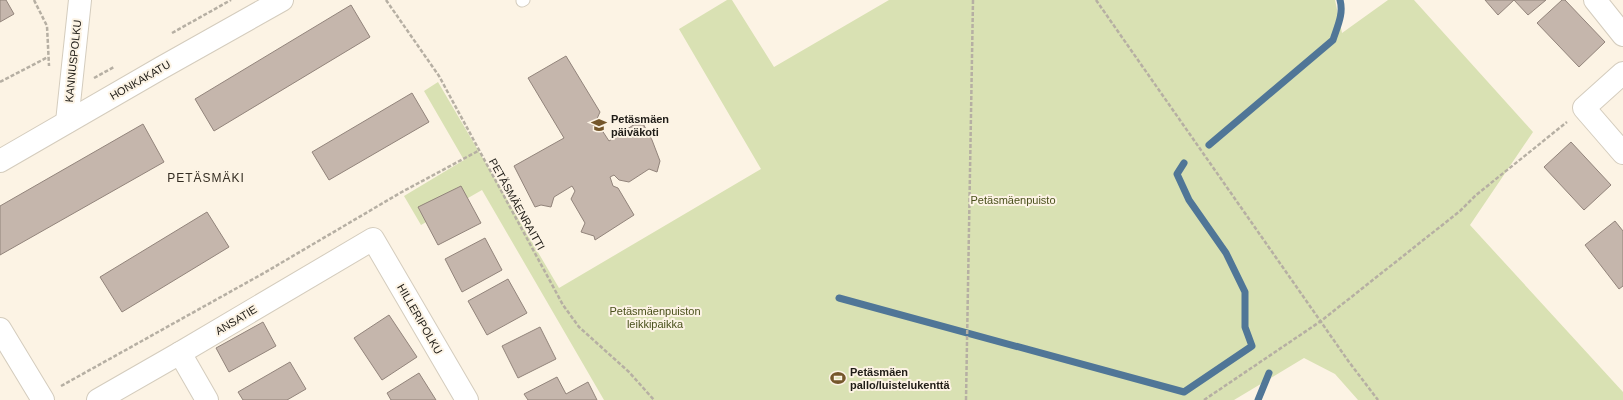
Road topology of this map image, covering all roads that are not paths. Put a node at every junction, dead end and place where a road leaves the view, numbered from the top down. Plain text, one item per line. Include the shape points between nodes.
1 (80, 0) edge
2 (282, 0) edge
3 (1595, 0) edge
4 (1623, 35) edge
5 (1623, 73) edge
6 (67, 122) junction
7 (1623, 153) edge
8 (0, 161) edge
9 (374, 239) joint
10 (0, 328) edge
11 (180, 353) junction
12 (42, 399) edge
13 (98, 400) edge
14 (207, 400) edge
15 (467, 400) edge

1 - 6 street, KANNUSPOLKU
2 - 6 street, HONKAKATU
3 - 4 street
5 - 7 street via 1584,108
6 - 8 street, HONKAKATU
9 - 11 street, ANSATIE
9 - 15 street, HILLERIPOLKU
10 - 12 street
11 - 13 street, ANSATIE
11 - 14 street

